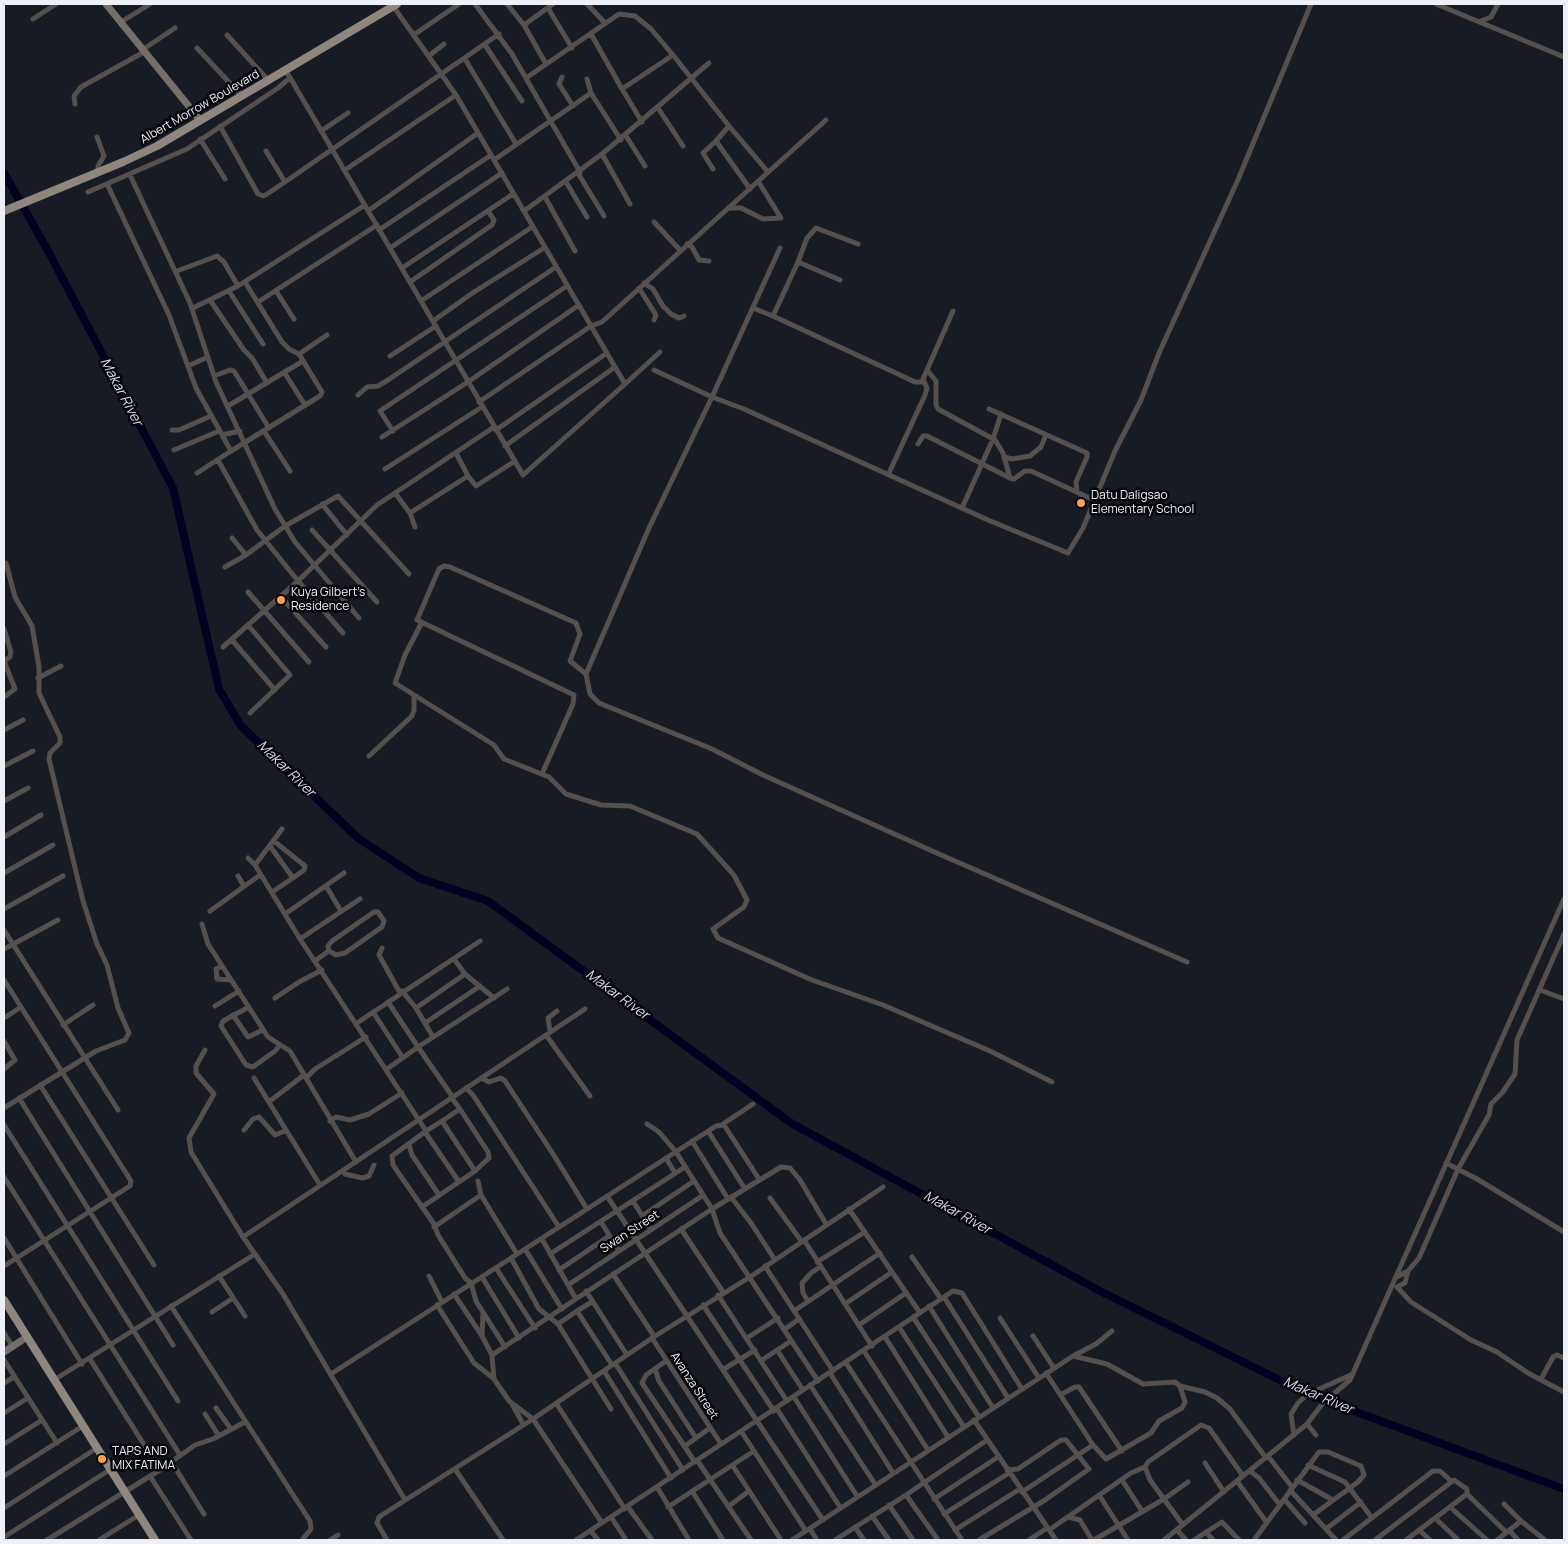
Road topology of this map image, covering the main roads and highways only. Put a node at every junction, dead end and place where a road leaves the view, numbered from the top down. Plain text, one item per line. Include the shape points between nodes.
1 (395, 5) edge
2 (4, 211) edge
3 (4, 1303) edge
4 (152, 1539) edge

1 - 2 main road, Albert Morrow Boulevard via 143,153
3 - 4 main road

